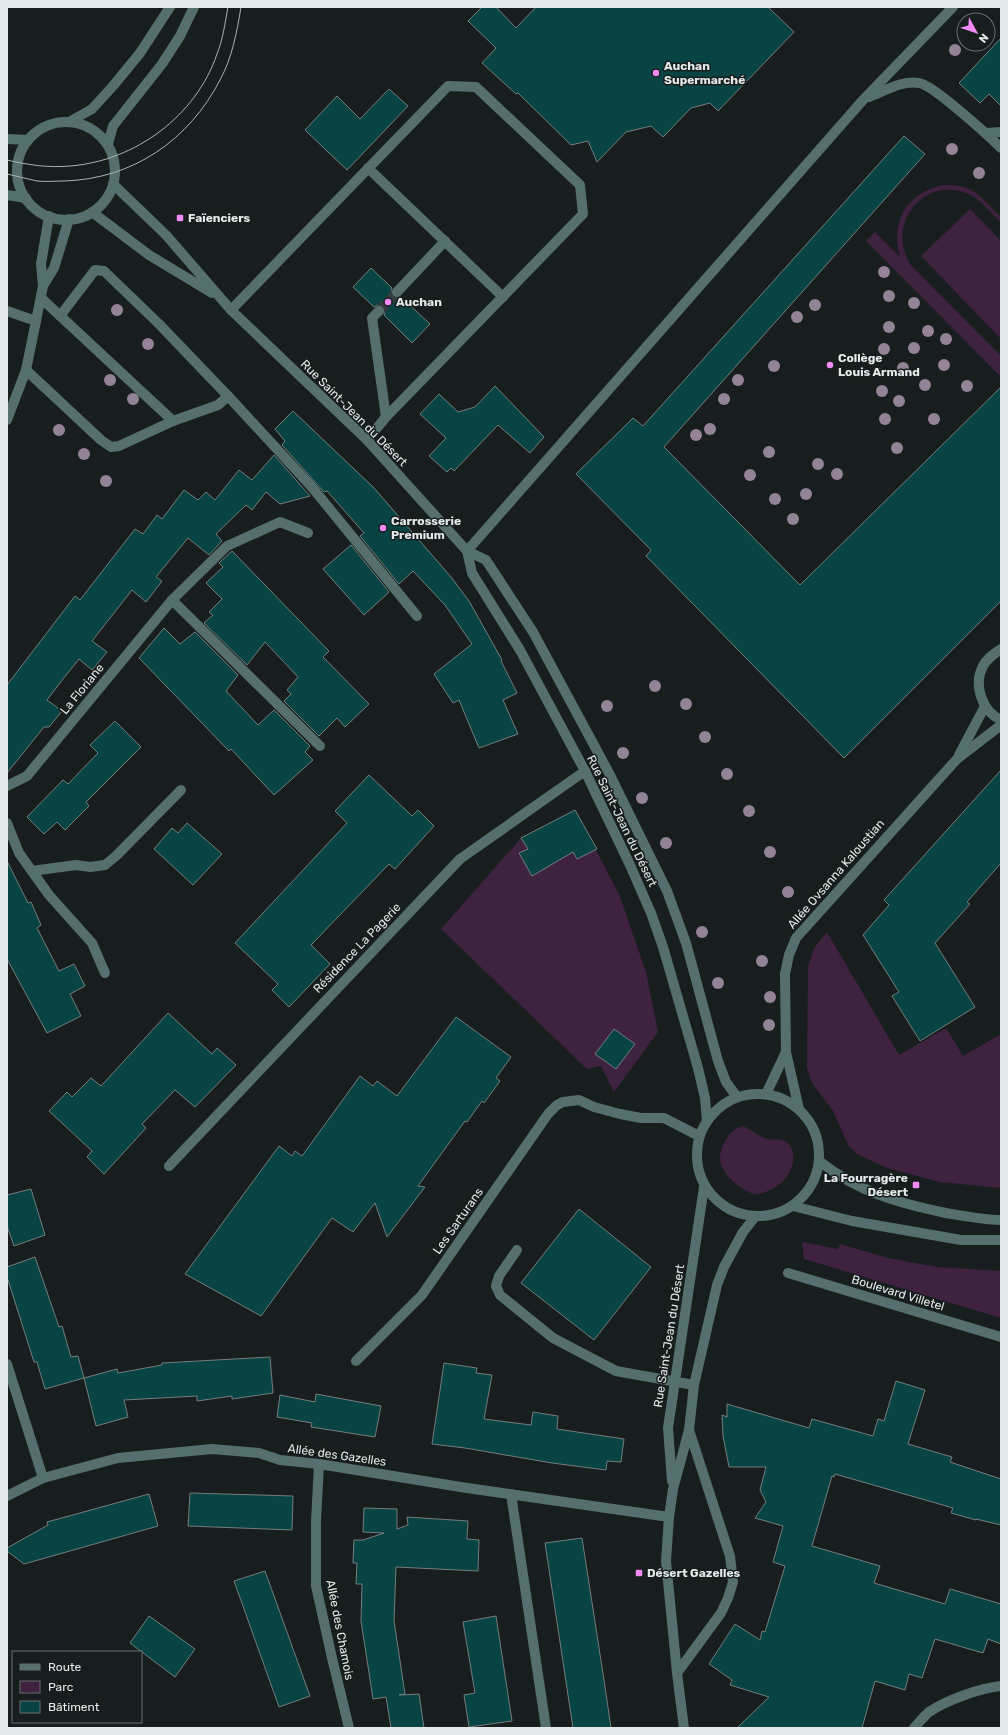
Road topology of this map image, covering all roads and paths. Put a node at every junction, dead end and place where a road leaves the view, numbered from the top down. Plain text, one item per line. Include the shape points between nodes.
1 (170, 7) edge
2 (194, 7) edge
3 (953, 7) edge
4 (863, 100) junction
5 (69, 122) junction
6 (1001, 132) edge
7 (986, 133) junction
8 (7, 139) edge
9 (28, 140) junction
10 (108, 144) junction
11 (1001, 148) edge
12 (368, 168) junction
13 (113, 184) junction
14 (7, 195) edge
15 (26, 198) junction
16 (92, 212) junction
17 (49, 216) junction
18 (69, 219) junction
19 (445, 242) junction
20 (43, 286) junction
21 (397, 292) tunnel mouth
22 (218, 297) junction
23 (503, 297) junction
24 (41, 298) junction
25 (231, 310) junction
26 (379, 311) tunnel mouth
27 (7, 312) edge
28 (60, 316) junction
29 (36, 321) junction
30 (26, 370) junction
31 (228, 396) junction
32 (386, 417) junction
33 (7, 420) edge
34 (173, 421) junction
35 (367, 440) junction
36 (308, 533) dead end
37 (467, 551) junction
38 (172, 600) junction
39 (417, 616) dead end
40 (1001, 649) edge
41 (985, 706) junction
42 (1001, 720) edge
43 (1001, 725) edge
44 (320, 746) dead end
45 (957, 759) junction
46 (585, 771) junction
47 (7, 786) edge
48 (181, 790) dead end
49 (7, 823) edge
50 (32, 871) junction
51 (105, 973) dead end
52 (786, 1052) junction
53 (766, 1094) junction
54 (737, 1097) junction
55 (798, 1109) junction
56 (707, 1121) junction
57 (699, 1136) junction
58 (819, 1161) junction
59 (168, 1166) dead end
60 (704, 1187) junction
61 (793, 1206) junction
62 (755, 1217) junction
63 (1001, 1220) edge
64 (1001, 1240) edge
65 (517, 1250) dead end
66 (788, 1273) dead end
67 (1001, 1337) edge
68 (356, 1361) dead end
69 (7, 1364) edge
70 (675, 1382) junction
71 (694, 1386) junction
72 (689, 1430) junction
73 (319, 1464) junction
74 (43, 1478) junction
75 (673, 1489) junction
76 (511, 1494) junction
77 (7, 1496) edge
78 (669, 1517) junction
79 (677, 1673) junction
80 (1001, 1686) edge
81 (349, 1728) edge
82 (546, 1728) edge
83 (684, 1728) edge
84 (914, 1728) edge

1 - 5 street via 140,53 113,86 92,109
2 - 10 street via 162,64 113,126
3 - 4 street
4 - 7 street via 901,84 920,82
4 - 37 street
5 - 9 street via 54,123
5 - 10 street via 84,125 98,133
6 - 7 street
7 - 11 street
8 - 9 street
9 - 15 street via 22,150 18,170 21,188
10 - 13 street via 115,172
12 - 19 street
12 - 23 street via 448,86 476,87 580,185 583,214
12 - 25 street
13 - 16 street via 105,200
13 - 22 street, Rue Saint-Jean du Désert via 166,235
14 - 15 street
15 - 17 street via 36,209
16 - 18 street
16 - 22 street, Rue Saint-Jean du Désert via 149,255
17 - 18 street
17 - 20 street via 41,264
18 - 20 street via 54,268
19 - 21 street
19 - 23 street
20 - 24 street
22 - 25 street, Rue Saint-Jean du Désert
23 - 32 street
24 - 28 street
24 - 29 street
25 - 35 street, Rue Saint-Jean du Désert
26 - 32 street via 372,318
27 - 29 street
28 - 31 street via 95,270 104,271 154,318
28 - 34 street
29 - 30 street
30 - 33 street
30 - 34 street via 110,446 119,446
31 - 34 street via 218,405
31 - 39 street via 311,486
32 - 35 street
35 - 37 street, Rue Saint-Jean du Désert
36 - 38 street, La Floriane via 280,522 227,546
37 - 46 street, Rue Saint-Jean du Désert via 472,573 520,650
37 - 54 street, Rue Saint-Jean du Désert via 486,560 533,632 609,773 667,892 686,943 718,1061 726,1082
38 - 44 street
38 - 47 street, La Floriane via 27,776
40 - 41 street via 991,656 983,667 979,680 980,694
41 - 42 street
41 - 45 street, Allée Ovsanna Kaloustian
43 - 45 street, Allée Ovsanna Kaloustian
45 - 52 street, Allée Ovsanna Kaloustian via 796,938 785,974
46 - 56 street, Rue Saint-Jean du Désert via 630,865 663,947 705,1098
46 - 59 street, Résidence La Pagerie via 460,859
48 - 50 street via 106,865 76,865
49 - 50 street via 20,853
50 - 51 street via 49,895 92,944
52 - 53 street, Allée Ovsanna Kaloustian
52 - 55 street, Allée Ovsanna Kaloustian
53 - 54 street
53 - 55 street via 784,1099
54 - 56 street via 720,1106
55 - 58 street via 811,1124 818,1142
56 - 57 street
57 - 60 street via 696,1153 698,1171
57 - 68 street, Les Sarturans via 664,1118 641,1118 620,1114 579,1100 557,1105 548,1114 422,1295
58 - 61 street via 810,1188
58 - 63 street via 862,1189 911,1206
60 - 62 street via 718,1203 735,1214
60 - 70 street, Rue Saint-Jean du Désert
61 - 62 street via 775,1215
61 - 64 street via 852,1221 961,1240
62 - 71 street, Rue Saint-Jean du Désert via 743,1232 717,1285
65 - 70 street via 499,1276 496,1286 500,1295 553,1338 616,1371
66 - 67 street, Boulevard Villetel
69 - 74 street
70 - 71 street
70 - 75 street, Rue Saint-Jean du Désert via 668,1428
71 - 72 street, Rue Saint-Jean du Désert
72 - 75 street, Rue Saint-Jean du Désert
72 - 79 street via 730,1556 733,1582 721,1613
73 - 74 street, Allée des Gazelles via 280,1460 259,1453 212,1449 118,1458
73 - 76 street, Allée des Gazelles
73 - 81 street, Allée des Chamois via 316,1586
74 - 77 street, Allée des Gazelles
75 - 78 street, Rue Saint-Jean du Désert
76 - 78 street, Allée des Gazelles
76 - 82 street
78 - 79 street, Rue Saint-Jean du Désert via 666,1561
79 - 83 street, Rue Saint-Jean du Désert
80 - 84 street via 962,1696 929,1712

